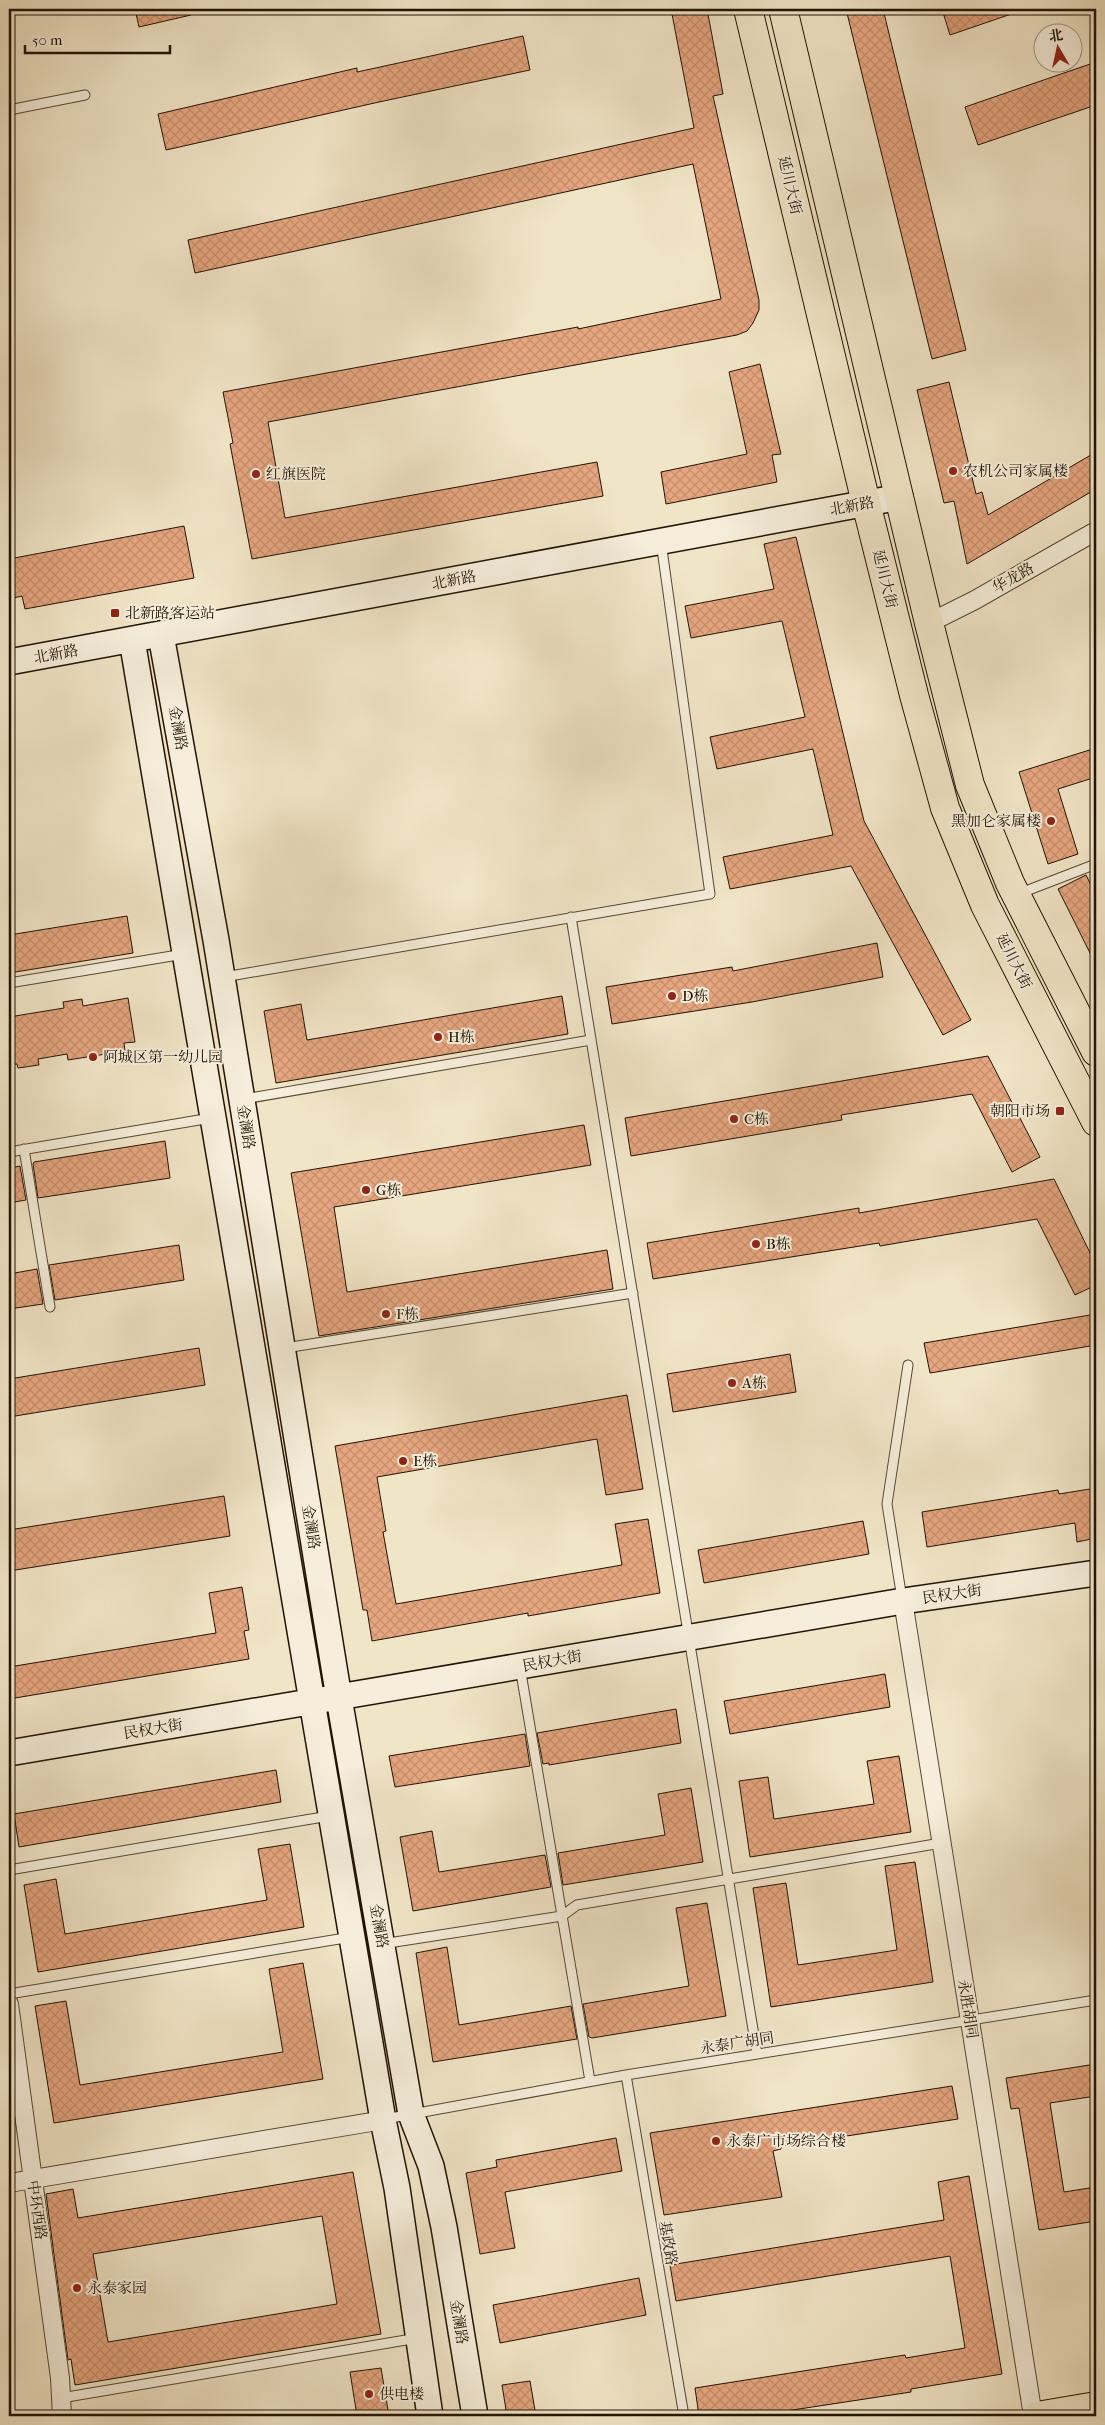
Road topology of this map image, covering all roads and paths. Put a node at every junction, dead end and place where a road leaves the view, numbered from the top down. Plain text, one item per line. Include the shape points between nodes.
1 (748, 9) edge
2 (783, 9) edge
3 (85, 95) dead end
4 (9, 110) edge
5 (900, 497) junction
6 (866, 503) junction
7 (1096, 531) edge
8 (661, 542) junction
9 (929, 622) junction
10 (161, 634) junction
11 (132, 640) junction
12 (9, 662) edge
13 (1096, 864) edge
14 (1016, 895) junction
15 (571, 917) junction
16 (185, 954) junction
17 (222, 977) junction
18 (9, 983) edge
19 (591, 1040) junction
20 (1096, 1052) edge
21 (242, 1099) junction
22 (213, 1118) junction
23 (1096, 1122) edge
24 (24, 1149) junction
25 (9, 1152) edge
26 (633, 1293) junction
27 (50, 1307) dead end
28 (282, 1349) junction
29 (908, 1365) dead end
30 (1096, 1573) edge
31 (903, 1602) junction
32 (690, 1638) junction
33 (520, 1667) junction
34 (339, 1698) junction
35 (312, 1702) junction
36 (9, 1753) edge
37 (331, 1815) junction
38 (941, 1843) junction
39 (9, 1870) edge
40 (729, 1879) junction
41 (562, 1916) junction
42 (352, 1937) junction
43 (382, 1944) junction
44 (9, 1994) edge
45 (1096, 2000) edge
46 (9, 2004) edge
47 (970, 2020) junction
48 (757, 2054) junction
49 (626, 2075) junction
50 (590, 2081) junction
51 (411, 2114) junction
52 (383, 2120) junction
53 (32, 2178) junction
54 (9, 2182) edge
55 (418, 2338) junction
56 (61, 2398) junction
57 (1096, 2406) edge
58 (62, 2416) edge
59 (430, 2416) edge
60 (475, 2416) edge
61 (684, 2416) edge
62 (1033, 2416) edge
63 (1037, 2416) edge

1 - 6 main road, 延川大街
2 - 5 main road
3 - 4 lane
5 - 6 street, 北新路
5 - 9 main road
6 - 8 street, 北新路
6 - 23 main road, 延川大街 via 946,808 985,905
7 - 9 street, 华龙路 via 975,600
8 - 10 street, 北新路
8 - 15 lane via 710,894
9 - 14 main road via 970,785
10 - 11 street, 北新路
10 - 17 street, 金澜路
11 - 12 street, 北新路
11 - 16 street, 金澜路
13 - 14 lane
14 - 20 main road
15 - 17 lane
15 - 19 lane
16 - 18 lane
16 - 22 street, 金澜路
17 - 21 street, 金澜路
19 - 21 lane
19 - 26 lane
21 - 28 street, 金澜路
22 - 24 lane
22 - 35 street, 金澜路
24 - 25 lane
24 - 27 lane
26 - 28 lane
26 - 32 lane
28 - 34 street, 金澜路
29 - 31 lane via 887,1504
30 - 31 street, 民权大街
31 - 32 street, 民权大街
31 - 38 street, 永胜胡同
32 - 33 street, 民权大街
32 - 40 lane
33 - 34 street, 民权大街
33 - 41 lane
34 - 35 street, 民权大街
34 - 43 street, 金澜路
35 - 36 street, 民权大街
35 - 37 street, 金澜路
37 - 39 lane
37 - 42 street, 金澜路
38 - 40 lane
38 - 47 street, 永胜胡同
40 - 41 lane via 577,1905
40 - 48 lane
41 - 43 lane
41 - 50 lane
42 - 44 lane
42 - 52 street, 金澜路
43 - 51 street, 金澜路
45 - 47 lane, 永泰广胡同
46 - 53 street, 中环西路
47 - 48 lane, 永泰广胡同
47 - 62 street, 永胜胡同
48 - 49 lane, 永泰广胡同
49 - 50 lane, 永泰广胡同
49 - 61 lane, 基政路
50 - 51 lane, 永泰广胡同
51 - 52 lane, 永泰广胡同
51 - 60 street, 金澜路 via 431,2166
52 - 53 street
52 - 55 street, 金澜路 via 397,2188
53 - 54 street
53 - 56 street, 中环西路
55 - 56 lane
55 - 59 street, 金澜路
56 - 58 street, 中环西路
57 - 63 main road

